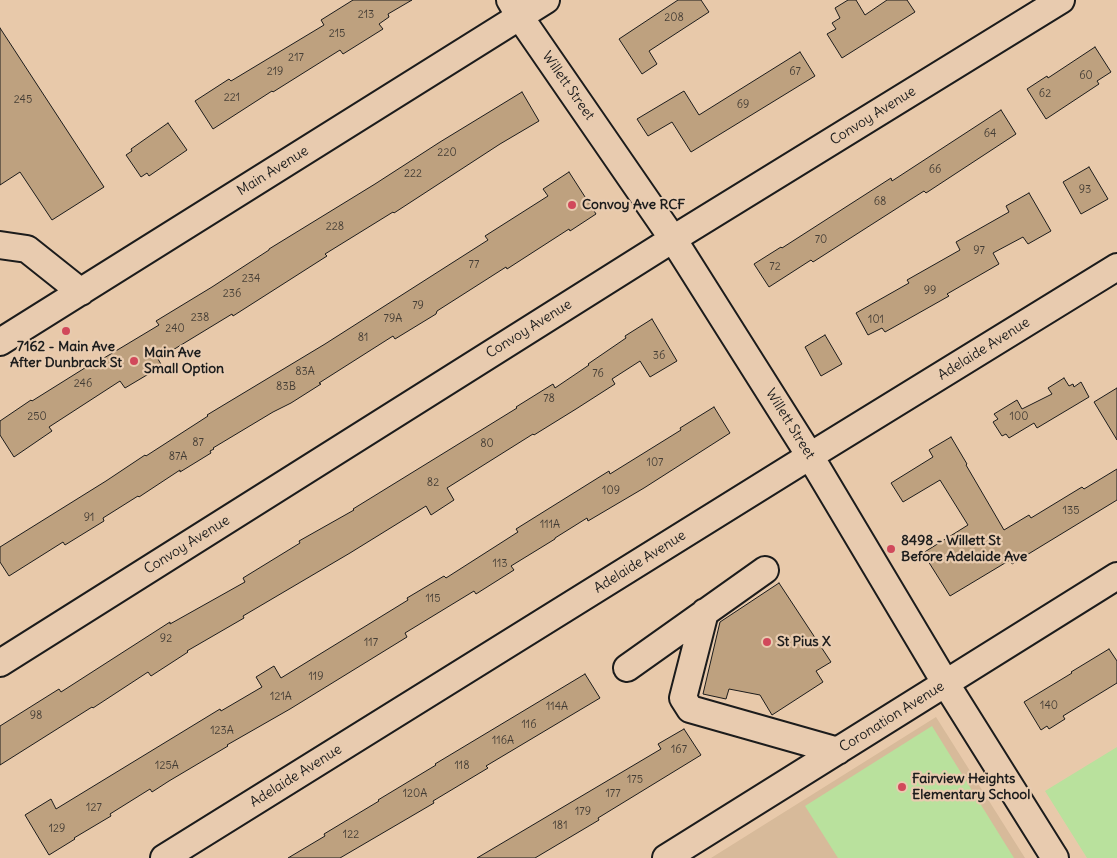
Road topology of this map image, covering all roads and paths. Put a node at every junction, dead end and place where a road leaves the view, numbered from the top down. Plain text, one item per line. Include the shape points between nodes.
1 (546, 0) edge
2 (1061, 0) edge
3 (515, 8) edge
4 (673, 239) junction
5 (0, 246) edge
6 (1117, 267) edge
7 (81, 292) junction
8 (0, 342) edge
9 (810, 456) junction
10 (765, 570) dead end
11 (1117, 576) edge
12 (705, 612) junction
13 (0, 663) edge
14 (627, 668) dead end
15 (946, 684) junction
16 (838, 751) junction
17 (164, 858) edge
18 (666, 858) edge
19 (1055, 858) edge

1 - 3 street, Main Avenue
2 - 4 street, Convoy Avenue
3 - 4 street, Willett Street
3 - 7 street, Main Avenue
4 - 9 street, Willett Street
4 - 13 street, Convoy Avenue
5 - 7 street via 28,249
6 - 9 street, Adelaide Avenue
7 - 8 street, Main Avenue
9 - 15 street, Willett Street
9 - 17 street, Adelaide Avenue
10 - 12 street
11 - 15 street, Coronation Avenue
12 - 14 street
12 - 16 street via 683,698 690,709
15 - 16 street, Coronation Avenue
15 - 19 street, Willett Street
16 - 18 street, Coronation Avenue

